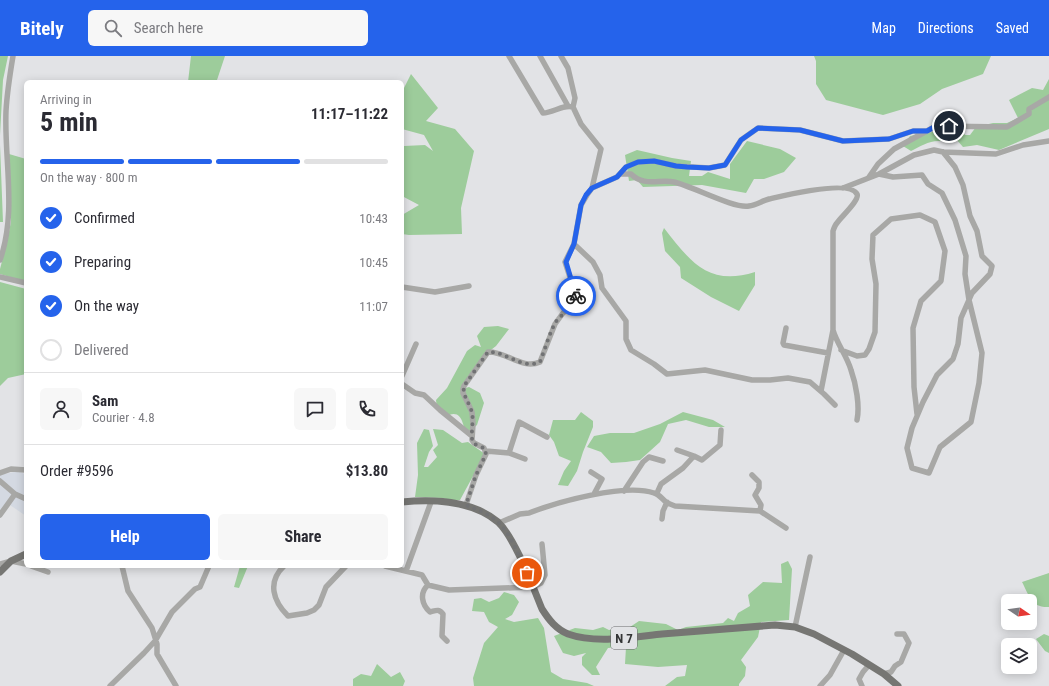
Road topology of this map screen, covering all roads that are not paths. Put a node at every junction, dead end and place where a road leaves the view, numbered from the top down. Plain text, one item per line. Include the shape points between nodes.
1 (13, 56) edge
2 (509, 56) edge
3 (540, 56) edge
4 (561, 56) edge
5 (1049, 97) edge
6 (570, 107) junction
7 (927, 131) junction
8 (1049, 140) edge
9 (943, 152) junction
10 (621, 174) junction
11 (879, 174) junction
12 (869, 178) junction
13 (592, 188) junction
14 (843, 188) junction
15 (574, 244) junction
16 (0, 260) edge
17 (0, 277) edge
18 (24, 283) edge
19 (469, 286) dead end
20 (404, 287) edge
21 (968, 300) junction
22 (786, 328) dead end
23 (833, 330) junction
24 (416, 344) dead end
25 (841, 350) junction
26 (828, 353) junction
27 (404, 371) edge
28 (404, 385) edge
29 (821, 391) junction
30 (835, 405) dead end
31 (918, 417) junction
32 (857, 420) dead end
33 (721, 430) dead end
34 (472, 436) junction
35 (547, 437) dead end
36 (677, 450) dead end
37 (486, 451) junction
38 (509, 453) junction
39 (694, 456) junction
40 (525, 458) dead end
41 (663, 462) dead end
42 (24, 470) edge
43 (591, 472) dead end
44 (0, 473) edge
45 (752, 475) dead end
46 (0, 481) edge
47 (624, 491) junction
48 (657, 493) junction
49 (15, 494) junction
50 (594, 494) junction
51 (24, 498) edge
52 (404, 502) edge
53 (431, 502) junction
54 (666, 502) junction
55 (466, 505) junction
56 (760, 511) junction
57 (0, 515) edge
58 (662, 519) dead end
59 (499, 523) junction
60 (786, 528) dead end
61 (542, 544) dead end
62 (24, 555) edge
63 (810, 557) dead end
64 (11, 561) junction
65 (24, 564) edge
66 (1, 568) edge
67 (37, 568) edge
68 (122, 568) edge
69 (208, 568) edge
70 (282, 568) edge
71 (344, 568) edge
72 (393, 568) edge
73 (406, 571) junction
74 (48, 572) dead end
75 (0, 577) edge
76 (428, 585) junction
77 (533, 587) junction
78 (795, 627) junction
79 (897, 634) dead end
80 (155, 640) junction
81 (447, 641) dead end
82 (844, 650) junction
83 (870, 665) junction
84 (884, 674) junction
85 (110, 686) edge
86 (176, 686) edge
87 (820, 686) edge
88 (862, 686) edge
89 (898, 686) edge

1 - 16 street via 6,111 8,224
2 - 6 street via 543,113
3 - 6 street
4 - 6 street via 568,68 575,98
5 - 7 street via 1029,109 1029,114 1007,127 936,126
6 - 13 street via 600,149
7 - 10 street via 913,131 889,139 843,141 800,130 758,128 741,140 725,165 709,168 676,166 654,161 638,162 626,167
7 - 12 street via 894,149 878,164
8 - 9 street via 996,154
9 - 11 street via 934,150 914,155
9 - 21 street via 955,167 963,185 982,256 992,266 990,274
10 - 13 street
10 - 14 street via 631,174 637,180 674,182 743,207 810,190
11 - 12 street
11 - 21 street via 893,177 922,175 928,184 942,193 955,220 966,256
12 - 14 street
13 - 15 street via 581,205
14 - 23 street via 854,190 857,196 833,231
15 - 29 street via 593,262 600,275 602,288 626,321 626,339 631,350 667,374 705,370 752,380 788,378 810,382
15 - 34 street via 566,262 576,296 575,302 555,324 540,362 526,364 488,352 464,386 463,393 472,412
17 - 18 street
19 - 20 street via 435,292
21 - 31 street via 961,318 958,344 953,359 937,375
21 - 31 street via 982,354 971,422 940,447 929,473 912,468 907,448
22 - 26 street via 784,345
23 - 25 street
23 - 26 street
24 - 27 street
25 - 31 street via 857,356 865,355 870,349 875,332 873,235 891,219 920,215 935,222 945,251 941,281 921,302 913,328 914,387
25 - 32 street via 851,370 859,412
26 - 29 street
28 - 34 street via 415,393 424,395
29 - 30 street
33 - 39 street via 720,445 702,460
34 - 37 street via 474,443
35 - 38 street via 519,422
36 - 39 street
37 - 38 street
37 - 55 street
38 - 40 street
39 - 48 street via 684,468 661,484
41 - 47 street via 648,457
42 - 44 street via 11,469
43 - 50 street via 602,479
45 - 56 street via 759,482 755,495 761,505
46 - 49 street
47 - 48 street
47 - 50 street
48 - 54 street
49 - 51 street
49 - 57 street
50 - 59 street via 520,514
52 - 53 main road, N 7
53 - 55 main road, N 7
53 - 73 street
54 - 56 street via 675,506
54 - 58 street
55 - 59 main road, N 7
56 - 60 street
59 - 77 main road, N 7 via 513,545
61 - 77 street via 545,575 541,583
62 - 64 main road
63 - 78 street
64 - 65 street
64 - 66 main road
66 - 75 street
67 - 74 street
68 - 80 street via 128,591 152,628
69 - 80 street via 200,587 172,612
70 - 71 street via 273,584 274,593 281,609 288,616 314,610 319,605 326,587
72 - 73 street
73 - 76 street via 422,575
76 - 77 street via 449,590
76 - 81 street via 424,588 422,596 424,607 430,612 441,611 442,636
77 - 78 main road, N 7 via 542,609 554,625 568,634 587,638 624,638 775,625
78 - 82 main road, N 7
79 - 84 street via 904,634 909,643 900,662
80 - 85 street
80 - 86 street via 157,654
82 - 83 main road, N 7
82 - 87 street via 830,675
83 - 84 main road, N 7
83 - 88 street via 859,679
84 - 89 main road, N 7

